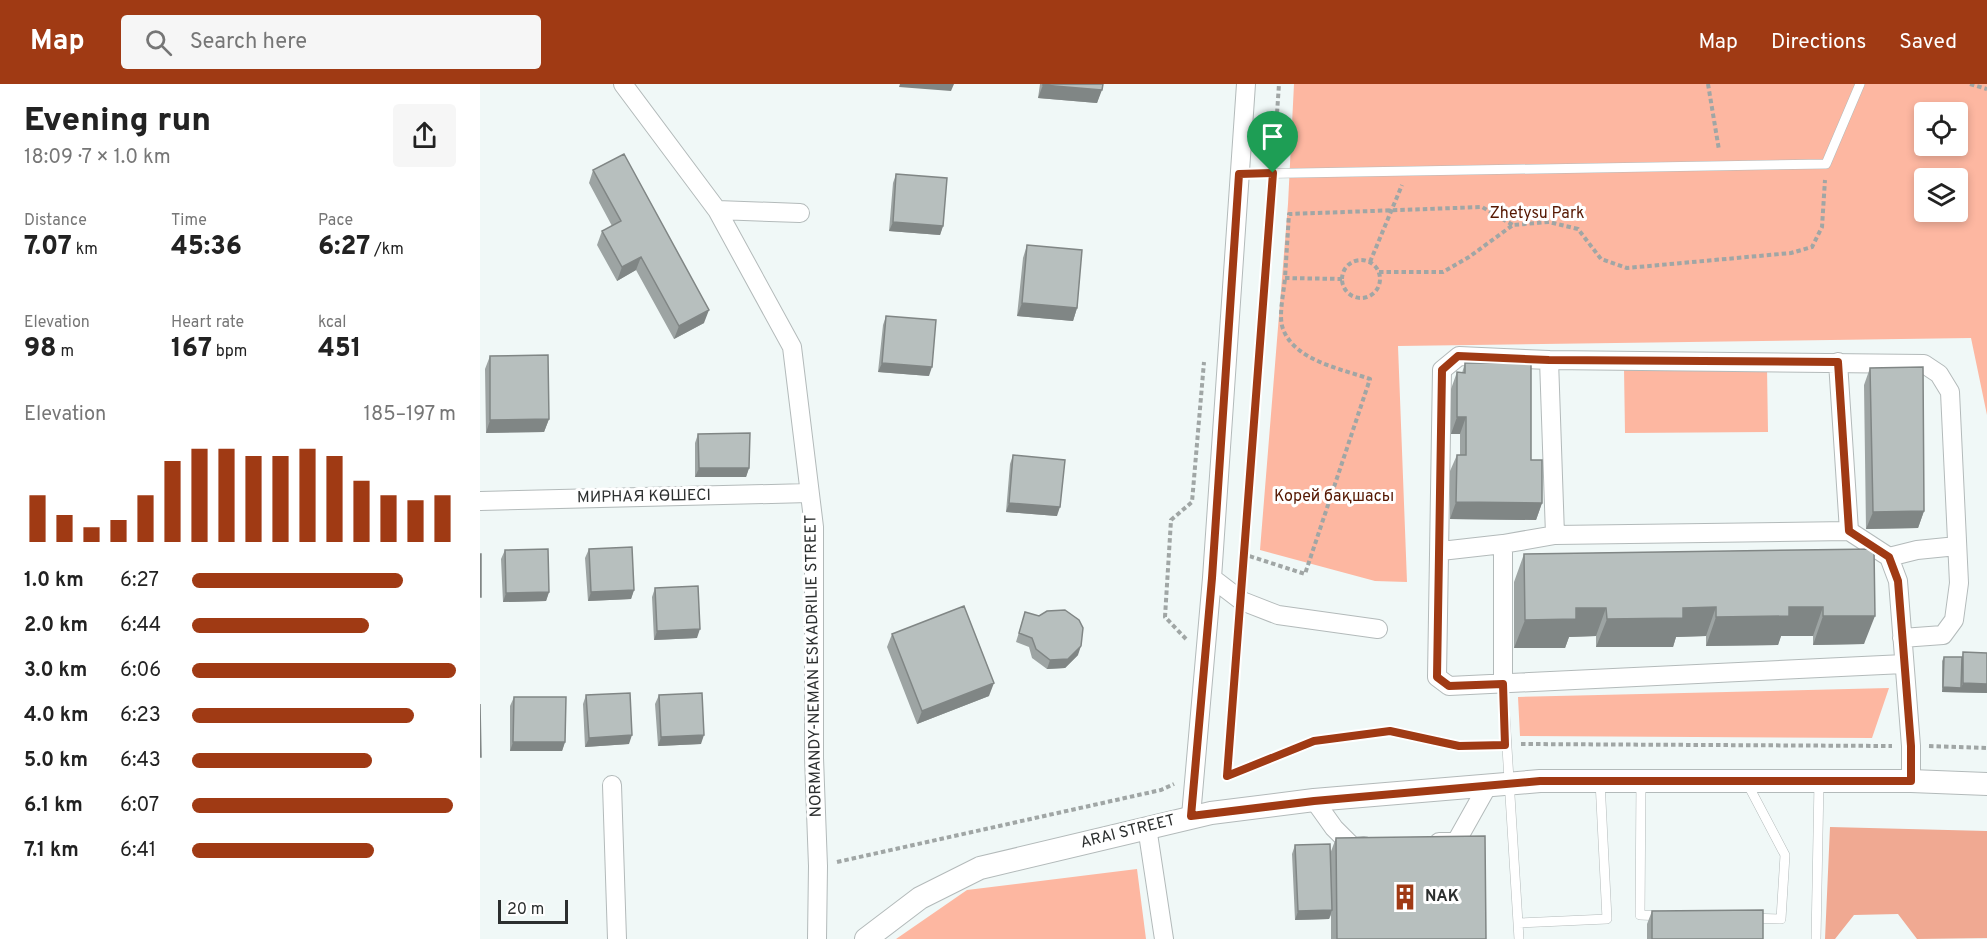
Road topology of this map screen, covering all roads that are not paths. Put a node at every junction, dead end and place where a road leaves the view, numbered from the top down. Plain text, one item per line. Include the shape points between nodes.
1 (623, 84) edge
2 (1246, 84) edge
3 (1860, 84) edge
4 (1239, 174) junction
5 (717, 210) junction
6 (800, 213) dead end
7 (1549, 360) junction
8 (1838, 362) junction
9 (809, 493) junction
10 (480, 501) edge
11 (1849, 531) junction
12 (1555, 535) junction
13 (1503, 544) junction
14 (1958, 546) junction
15 (1441, 551) junction
16 (1889, 557) junction
17 (1212, 578) junction
18 (1378, 628) dead end
19 (1902, 638) junction
20 (1904, 664) junction
21 (1503, 684) junction
22 (1641, 780) junction
23 (1600, 781) junction
24 (1746, 781) junction
25 (1911, 781) junction
26 (1819, 782) junction
27 (612, 784) dead end
28 (1498, 784) junction
29 (1987, 784) edge
30 (1314, 801) junction
31 (1191, 816) junction
32 (1147, 827) junction
33 (1422, 843) edge
34 (1376, 845) edge
35 (1675, 916) edge
36 (1734, 918) edge
37 (1518, 923) junction
38 (617, 939) edge
39 (817, 939) edge
40 (866, 939) edge
41 (1164, 939) edge
42 (1519, 939) edge
43 (1816, 939) edge

1 - 5 street, NORMANDY-NEMAN ESKADRILIE STREET
2 - 4 street
3 - 4 lane via 1826,164
4 - 17 street
5 - 6 street
5 - 9 street, NORMANDY-NEMAN ESKADRILIE STREET via 792,347
7 - 8 street
7 - 12 street
7 - 15 street via 1458,356 1442,370
8 - 11 street
8 - 14 street via 1924,364 1939,374 1950,392
9 - 10 street, МИРНАЯ КӨШЕСІ
9 - 39 street, NORMANDY-NEMAN ESKADRILIE STREET via 814,527
11 - 12 street
11 - 16 street
12 - 13 street
13 - 15 street
13 - 21 street
14 - 16 street via 1917,549
14 - 19 street via 1954,620 1943,635
15 - 21 street via 1437,677 1449,686
16 - 19 street via 1898,581
17 - 18 street via 1242,601 1278,615
17 - 31 street
19 - 20 street
20 - 21 street
20 - 25 street
21 - 28 lane via 1505,745
22 - 23 street, ARAI STREET
22 - 24 street, ARAI STREET
22 - 35 lane via 1640,915
23 - 28 street, ARAI STREET
23 - 37 lane via 1607,919
24 - 26 street, ARAI STREET
24 - 36 lane via 1785,855 1781,919
25 - 26 street, ARAI STREET
25 - 29 street, ARAI STREET
26 - 43 lane
27 - 38 street
28 - 30 street, ARAI STREET
28 - 33 street via 1456,842
28 - 37 lane
30 - 31 street, ARAI STREET
30 - 34 street via 1353,847
31 - 32 street, ARAI STREET
32 - 40 street, ARAI STREET via 980,868 920,898
32 - 41 street
37 - 42 lane

